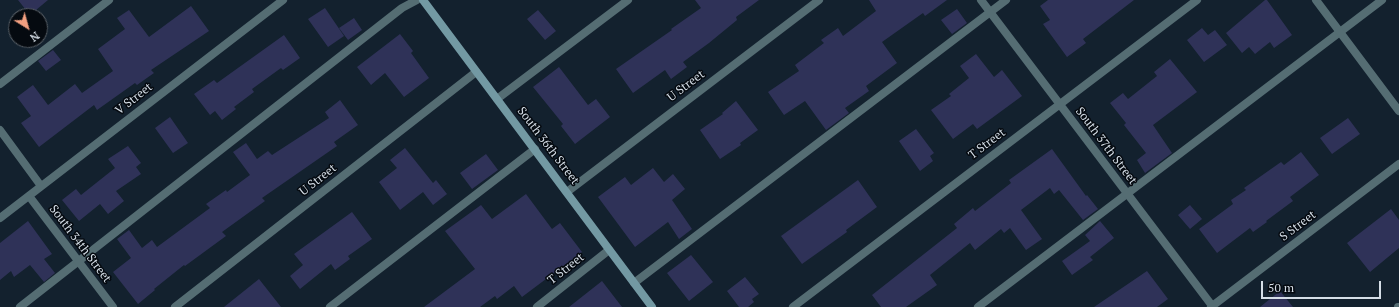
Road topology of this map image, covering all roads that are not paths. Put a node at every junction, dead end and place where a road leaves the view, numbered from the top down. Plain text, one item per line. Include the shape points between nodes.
1 (109, 0) edge
2 (282, 0) edge
3 (417, 0) edge
4 (423, 0) edge
5 (628, 0) edge
6 (819, 0) edge
7 (981, 0) edge
8 (1006, 0) edge
9 (1197, 0) edge
10 (1316, 0) edge
11 (1382, 0) edge
12 (990, 12) junction
13 (1340, 33) junction
14 (476, 72) junction
15 (0, 84) edge
16 (497, 99) junction
17 (1060, 104) junction
18 (1399, 111) edge
19 (0, 130) edge
20 (534, 149) junction
21 (1399, 164) edge
22 (41, 186) junction
23 (567, 192) junction
24 (1128, 195) junction
25 (29, 196) junction
26 (0, 218) edge
27 (609, 250) junction
28 (79, 262) junction
29 (634, 283) junction
30 (20, 307) edge
31 (112, 307) edge
32 (175, 307) edge
33 (330, 307) edge
34 (537, 307) edge
35 (652, 307) edge
36 (793, 307) edge
37 (978, 307) edge
38 (1212, 307) edge

1 - 15 street
2 - 22 street, V Street
3 - 28 street via 402,8
4 - 14 main road, South 36th Street
5 - 16 street
6 - 23 street, U Street
7 - 12 street, South 37th Street
8 - 12 street
9 - 17 street, T Street
10 - 13 street
11 - 13 street
12 - 17 street, South 37th Street
12 - 29 street
13 - 18 street
13 - 24 street
14 - 16 main road, South 36th Street
14 - 32 street, U Street
16 - 20 main road, South 36th Street
17 - 24 street, South 37th Street
17 - 36 street, T Street
19 - 22 street
20 - 23 main road, South 36th Street
20 - 33 street
21 - 38 street, S Street
22 - 25 street, V Street
23 - 27 main road, South 36th Street
24 - 37 street
24 - 38 street, South 37th Street
25 - 26 street, V Street
25 - 28 street, South 34th Street
27 - 29 main road, South 36th Street
27 - 34 street, T Street
28 - 30 street
28 - 31 street, South 34th Street
29 - 35 main road, South 36th Street

